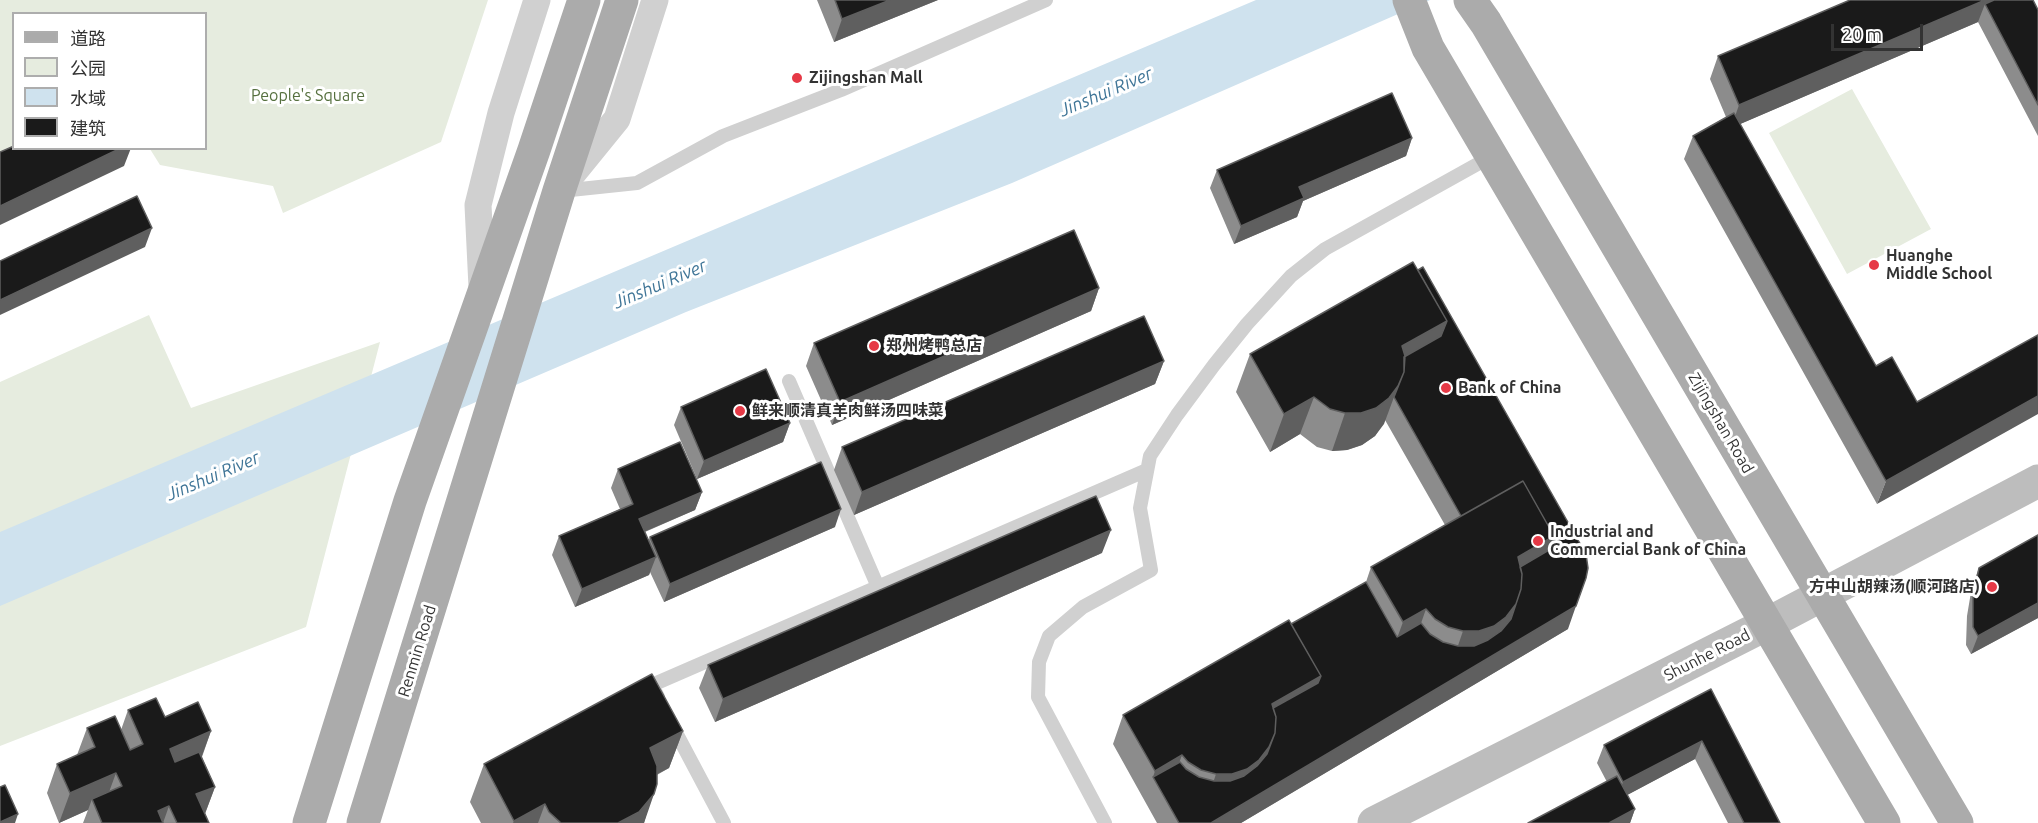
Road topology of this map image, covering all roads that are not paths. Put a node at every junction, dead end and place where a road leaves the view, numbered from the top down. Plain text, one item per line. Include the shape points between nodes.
1 (537, 0) edge
2 (584, 0) edge
3 (622, 0) edge
4 (655, 0) edge
5 (1046, 0) edge
6 (1396, 0) edge
7 (1409, 0) edge
8 (1478, 8) edge
9 (1428, 48) junction
10 (1492, 156) junction
11 (559, 191) junction
12 (482, 297) junction
13 (789, 381) dead end
14 (1147, 470) junction
15 (2038, 481) edge
16 (879, 587) junction
17 (1822, 595) junction
18 (1767, 624) junction
19 (309, 823) edge
20 (363, 823) edge
21 (724, 823) edge
22 (1105, 823) edge
23 (1374, 823) edge
24 (1884, 823) edge
25 (1957, 823) edge

1 - 12 street via 501,113 478,205
2 - 12 main road
3 - 11 main road, Renmin Road
4 - 11 street via 617,119
5 - 11 lane via 841,90 723,136 638,183
6 - 9 main road
7 - 9 main road
8 - 17 main road, Zijingshan Road
9 - 10 main road
10 - 14 lane via 1325,249 1291,276 1247,324 1177,415 1150,456
10 - 18 main road
11 - 20 main road, Renmin Road
12 - 19 main road via 410,501
13 - 16 lane
14 - 16 lane
14 - 22 lane via 1140,508 1150,570 1083,607 1049,636 1039,662 1038,697
15 - 17 street, Shunhe Road
16 - 21 lane via 652,686
17 - 18 street, Shunhe Road
17 - 25 main road, Zijingshan Road
18 - 23 street, Shunhe Road
18 - 24 main road

